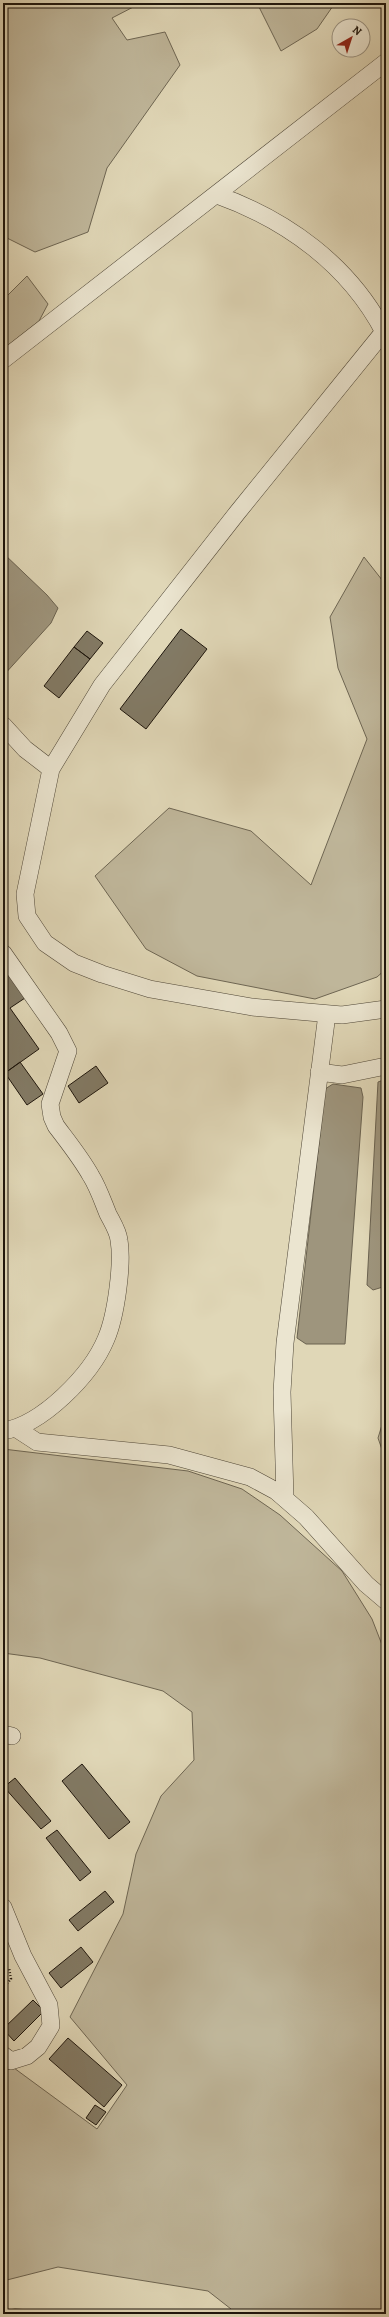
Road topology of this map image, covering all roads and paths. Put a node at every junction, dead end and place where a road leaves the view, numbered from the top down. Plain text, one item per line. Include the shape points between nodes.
1 (386, 62) edge
2 (217, 195) junction
3 (385, 330) edge
4 (3, 360) edge
5 (3, 725) edge
6 (51, 769) junction
7 (3, 953) edge
8 (386, 1008) edge
9 (327, 1014) junction
10 (386, 1066) edge
11 (319, 1072) junction
12 (10, 1430) edge
13 (285, 1498) junction
14 (386, 1601) edge
15 (3, 1907) edge
16 (9, 1964) dead end
17 (3, 1988) edge
18 (3, 2055) edge

1 - 2 street
2 - 3 street via 241,203 295,232 347,278
2 - 4 street
3 - 6 street via 102,685
5 - 6 street via 25,749
6 - 9 street via 26,894 27,916 45,943 74,963 150,989 252,1007
7 - 12 street via 59,1033 68,1051 50,1104 52,1117 91,1176 119,1239 118,1287 106,1339 92,1363 69,1391 35,1420
8 - 9 street via 342,1015
9 - 11 street
10 - 11 street via 342,1076
11 - 13 street via 282,1392
12 - 13 street via 37,1442 176,1457 250,1477 276,1490
13 - 14 street via 306,1517 366,1584
15 - 18 street via 23,1956 50,2005 51,2026 38,2047 27,2056 11,2061
16 - 17 path via 11,1980

